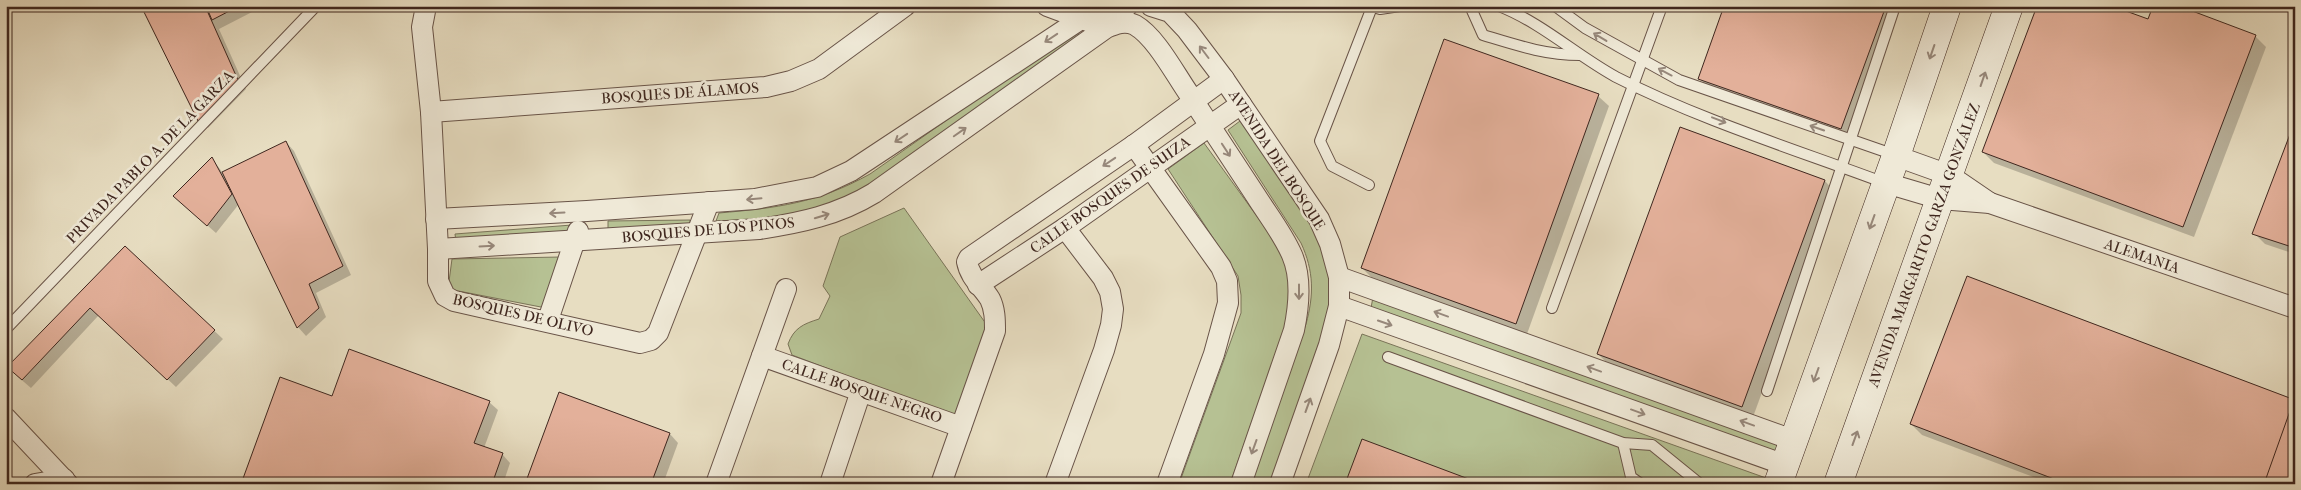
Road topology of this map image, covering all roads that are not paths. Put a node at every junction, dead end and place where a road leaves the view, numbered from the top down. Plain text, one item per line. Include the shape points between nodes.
1 (316, 6) edge
2 (426, 6) edge
3 (905, 6) edge
4 (1047, 6) edge
5 (1152, 6) edge
6 (1400, 6) edge
7 (1470, 6) edge
8 (1499, 6) edge
9 (1555, 6) edge
10 (1662, 6) edge
11 (1895, 6) edge
12 (1947, 6) edge
13 (2009, 6) edge
14 (1371, 7) edge
15 (1128, 14) edge
16 (1081, 19) junction
17 (1106, 28) junction
18 (1581, 55) junction
19 (1642, 60) junction
20 (1224, 79) junction
21 (1633, 85) junction
22 (1193, 101) junction
23 (1241, 104) junction
24 (431, 112) junction
25 (1210, 126) junction
26 (1849, 139) junction
27 (1134, 145) junction
28 (1896, 156) junction
29 (1840, 166) junction
30 (1151, 167) junction
31 (1886, 183) junction
32 (1369, 185) dead end
33 (1945, 187) junction
34 (708, 202) junction
35 (587, 211) junction
36 (436, 219) junction
37 (1065, 228) junction
38 (696, 233) junction
39 (574, 242) junction
40 (438, 249) junction
41 (1339, 277) junction
42 (978, 285) junction
43 (786, 289) dead end
44 (1339, 306) junction
45 (1552, 308) dead end
46 (2295, 308) edge
47 (548, 320) junction
48 (6, 329) edge
49 (762, 356) junction
50 (1388, 357) dead end
51 (861, 391) junction
52 (1767, 391) dead end
53 (6, 418) edge
54 (962, 427) junction
55 (1623, 443) junction
56 (1785, 463) edge
57 (66, 482) edge
58 (1843, 483) edge
59 (35, 484) edge
60 (716, 484) edge
61 (830, 484) edge
62 (942, 484) edge
63 (1055, 484) edge
64 (1167, 484) edge
65 (1241, 484) edge
66 (1280, 484) edge
67 (1641, 484) edge
68 (1700, 484) edge

1 - 48 lane, PRIVADA PABLO A. DE LA GARZA
2 - 24 street, BOSQUES DE OLIVO via 422,27
3 - 24 street, BOSQUES DE ÁLAMOS via 819,69 792,81 766,87
4 - 16 street
20 -> 5 street, AVENIDA DEL BOSQUE via 1179,20 1170,12
6 - 14 lane via 1389,9
7 - 18 lane via 1483,35 1535,52
8 - 18 lane via 1537,24
19 -> 9 lane via 1585,28
10 - 19 lane
11 - 26 lane
12 -> 28 main road
33 -> 13 main road, AVENIDA MARGARITO GARZA GONZÁLEZ
14 - 32 lane via 1320,142 1332,166
15 - 16 street, BOSQUES DE LOS PINOS
15 - 17 street, BOSQUES DE LOS PINOS
15 - 22 street via 1159,51
16 - 17 street
16 -> 34 street, BOSQUES DE LOS PINOS via 851,171 818,187 789,194
38 -> 17 street, BOSQUES DE LOS PINOS via 800,223 858,203
18 - 21 lane
19 - 21 lane
26 -> 19 lane via 1679,80
20 - 22 street, CALLE BOSQUES DE SUIZA
20 - 23 street, AVENIDA DEL BOSQUE
21 -> 29 lane
21 - 45 lane
22 - 25 street
22 - 27 street, CALLE BOSQUES DE SUIZA
23 - 25 street, CALLE BOSQUES DE SUIZA
23 - 41 street, AVENIDA DEL BOSQUE via 1319,219
24 - 36 street, BOSQUES DE OLIVO
25 - 30 street, CALLE BOSQUES DE SUIZA
25 -> 65 street via 1292,256 1299,286 1294,330
26 - 28 lane
26 - 29 lane
27 - 30 street
27 -> 42 street, CALLE BOSQUES DE SUIZA via 972,255 967,262
28 - 31 main road
28 - 33 street, ALEMANIA
29 - 31 lane
29 - 52 lane
30 - 37 street, CALLE BOSQUES DE SUIZA
30 - 64 street via 1227,281 1228,303 1214,354
31 - 33 street, ALEMANIA
31 -> 56 main road
33 - 46 street, ALEMANIA
58 -> 33 main road, AVENIDA MARGARITO GARZA GONZÁLEZ
34 - 35 street, BOSQUES DE LOS PINOS
34 - 38 street, BOSQUES DE OLIVO
35 -> 36 street, BOSQUES DE LOS PINOS
35 - 39 street
36 - 40 street, BOSQUES DE OLIVO
37 - 42 street, CALLE BOSQUES DE SUIZA
37 - 63 street via 1103,278 1113,309 1104,350
38 - 39 street, BOSQUES DE LOS PINOS
38 - 47 street, BOSQUES DE OLIVO via 658,332 651,340 640,343
40 -> 39 street, BOSQUES DE LOS PINOS
39 - 47 street
40 - 47 street, BOSQUES DE OLIVO via 438,281 445,296
41 - 44 street, AVENIDA DEL BOSQUE
56 -> 41 street
42 - 54 street via 990,300 995,315 995,331
43 - 49 street
44 -> 56 street
66 -> 44 street, AVENIDA DEL BOSQUE via 1329,345
49 - 51 street, CALLE BOSQUE NEGRO
49 - 60 street
50 - 55 lane
51 - 54 street, CALLE BOSQUE NEGRO
51 - 61 street
53 - 57 street
54 - 62 street
55 - 67 lane via 1631,477
55 - 68 lane via 1652,445
57 - 59 street

